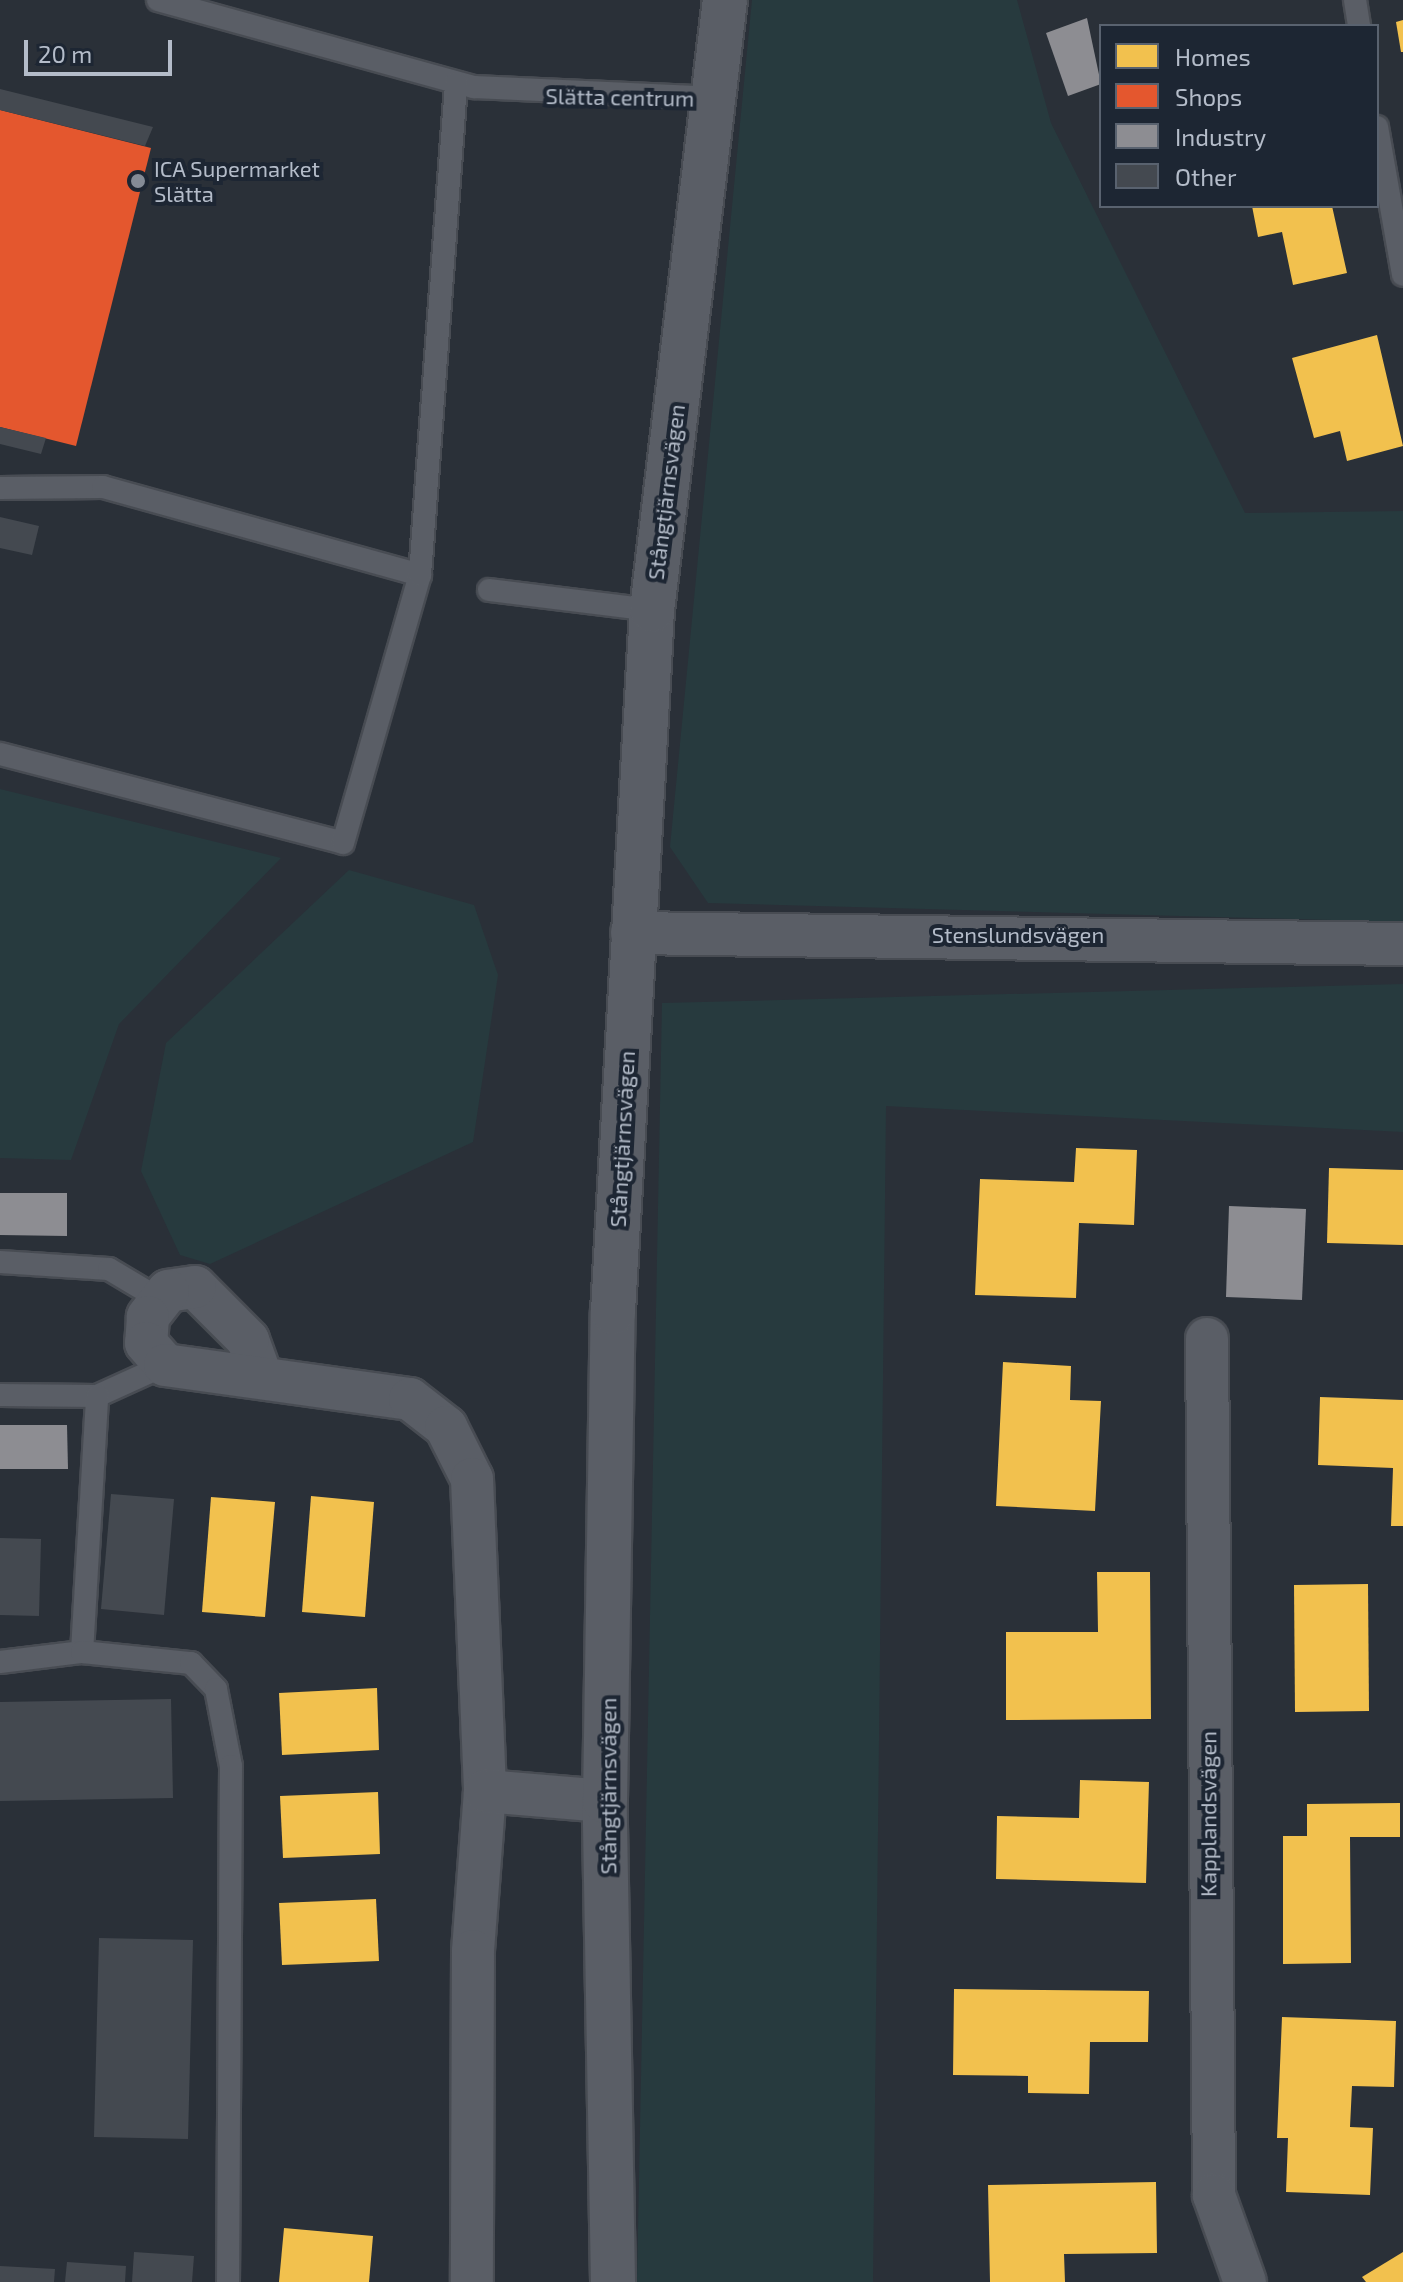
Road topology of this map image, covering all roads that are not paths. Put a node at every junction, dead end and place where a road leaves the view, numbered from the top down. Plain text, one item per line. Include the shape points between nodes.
1 (725, 0) edge
2 (1355, 0) edge
3 (172, 2) edge
4 (1359, 24) edge
5 (456, 83) junction
6 (712, 98) junction
7 (1379, 138) edge
8 (1403, 275) edge
9 (0, 488) edge
10 (420, 575) junction
11 (489, 590) dead end
12 (652, 610) junction
13 (0, 754) edge
14 (632, 933) junction
15 (1403, 944) edge
16 (0, 1262) edge
17 (161, 1300) junction
18 (1207, 1339) dead end
19 (165, 1365) junction
20 (261, 1376) junction
21 (0, 1395) edge
22 (97, 1396) junction
23 (82, 1652) junction
24 (0, 1662) edge
25 (485, 1791) junction
26 (605, 1801) junction
27 (228, 2282) edge
28 (472, 2282) edge
29 (613, 2282) edge
30 (1245, 2282) edge

1 - 6 street, Stångtjärnsvägen
2 - 4 lane
3 - 5 lane, Slätta centrum
5 - 6 lane, Slätta centrum via 527,95
5 - 10 lane
6 - 12 street, Stångtjärnsvägen
7 - 8 lane
9 - 10 lane via 103,487
10 - 13 lane via 343,843
11 - 12 lane
12 - 14 street, Stångtjärnsvägen
14 - 15 street, Stenslundsvägen
14 - 26 street, Stångtjärnsvägen via 613,1312
16 - 17 lane via 109,1269
17 - 19 street via 148,1317 146,1343
17 - 20 street via 168,1291 195,1287 219,1304 248,1340
18 - 30 street, Kapplandsvägen via 1214,2195
19 - 20 street
19 - 22 lane
20 - 25 street via 410,1399 446,1427 472,1479
21 - 22 lane
22 - 23 lane
23 - 24 lane
23 - 27 lane via 191,1663 216,1689 231,1766
25 - 26 street
25 - 28 street via 473,1951
26 - 29 street, Stångtjärnsvägen

